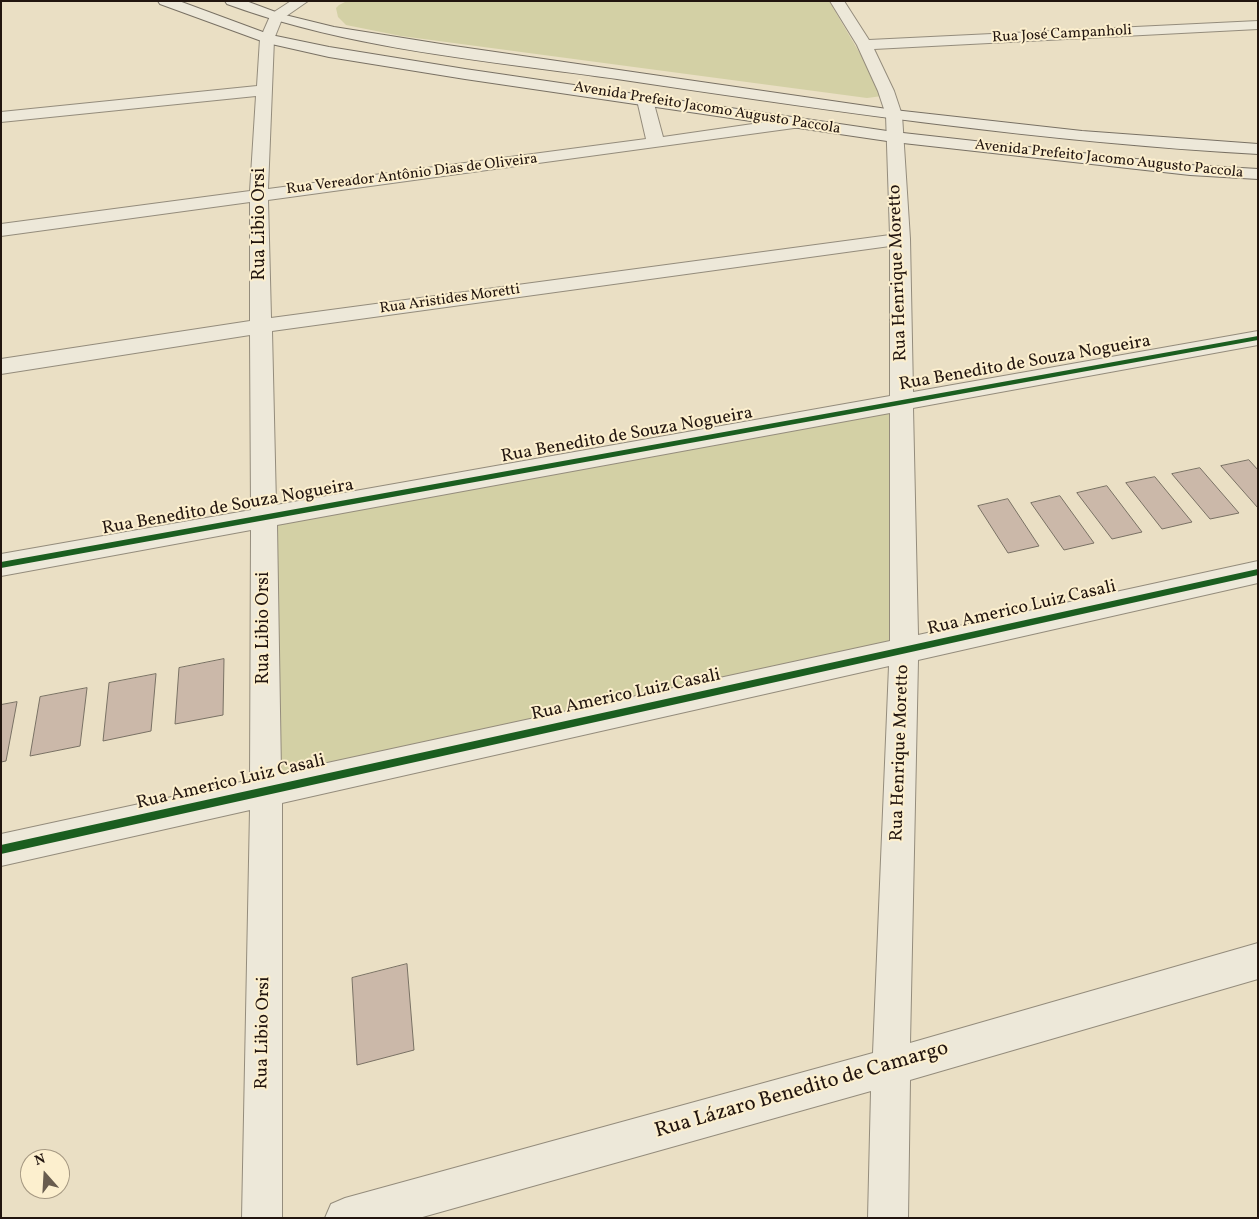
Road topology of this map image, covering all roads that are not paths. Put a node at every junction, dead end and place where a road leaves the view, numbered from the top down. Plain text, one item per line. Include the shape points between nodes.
1 (165, 1) edge
2 (232, 1) edge
3 (301, 1) edge
4 (837, 1) edge
5 (1258, 25) edge
6 (271, 28) junction
7 (866, 45) junction
8 (264, 90) junction
9 (645, 100) junction
10 (1, 117) edge
11 (794, 123) junction
12 (894, 126) junction
13 (656, 143) junction
14 (1256, 151) edge
15 (1258, 174) edge
16 (259, 195) junction
17 (1, 230) edge
18 (900, 239) junction
19 (262, 326) junction
20 (1258, 338) edge
21 (1, 367) edge
22 (903, 401) junction
23 (264, 516) junction
24 (1, 565) edge
25 (1258, 572) edge
26 (904, 651) junction
27 (266, 791) junction
28 (1, 850) edge
29 (1258, 961) edge
30 (891, 1067) junction
31 (262, 1218) edge
32 (345, 1218) edge
33 (888, 1218) edge

1 - 6 street, Avenida Prefeito Jacomo Augusto Paccola
2 - 6 street, Avenida Prefeito Jacomo Augusto Paccola
3 - 6 street
4 - 7 street, Rua Henrique Moretto
5 - 7 street, Rua José Campanholi
6 - 8 street, Rua Libio Orsi
6 - 9 street, Avenida Prefeito Jacomo Augusto Paccola via 330,52
6 - 12 street, Avenida Prefeito Jacomo Augusto Paccola via 334,32
7 - 12 street, Rua Henrique Moretto via 886,91
8 - 10 street
8 - 16 street, Rua Libio Orsi
9 - 11 street, Avenida Prefeito Jacomo Augusto Paccola
9 - 13 street
11 - 12 street, Avenida Prefeito Jacomo Augusto Paccola
11 - 13 street, Rua Vereador Antônio Dias de Oliveira
12 - 14 street, Avenida Prefeito Jacomo Augusto Paccola via 1082,136
12 - 15 street, Avenida Prefeito Jacomo Augusto Paccola via 1190,170
12 - 18 street, Rua Henrique Moretto
13 - 16 street, Rua Vereador Antônio Dias de Oliveira
16 - 17 street, Rua Vereador Antônio Dias de Oliveira
16 - 19 street, Rua Libio Orsi
18 - 19 street, Rua Aristides Moretti
18 - 22 street, Rua Henrique Moretto
19 - 21 street, Rua Aristides Moretti
19 - 23 street, Rua Libio Orsi
20 - 22 street, Rua Benedito de Souza Nogueira
22 - 23 street, Rua Benedito de Souza Nogueira
22 - 26 street, Rua Henrique Moretto
23 - 24 street, Rua Benedito de Souza Nogueira
23 - 27 street, Rua Libio Orsi
25 - 26 street, Rua Americo Luiz Casali
26 - 27 street, Rua Americo Luiz Casali
26 - 30 street, Rua Henrique Moretto
27 - 28 street, Rua Americo Luiz Casali
27 - 31 street, Rua Libio Orsi
29 - 30 street, Rua Lázaro Benedito de Camargo
30 - 32 street, Rua Lázaro Benedito de Camargo
30 - 33 street, Rua Henrique Moretto

